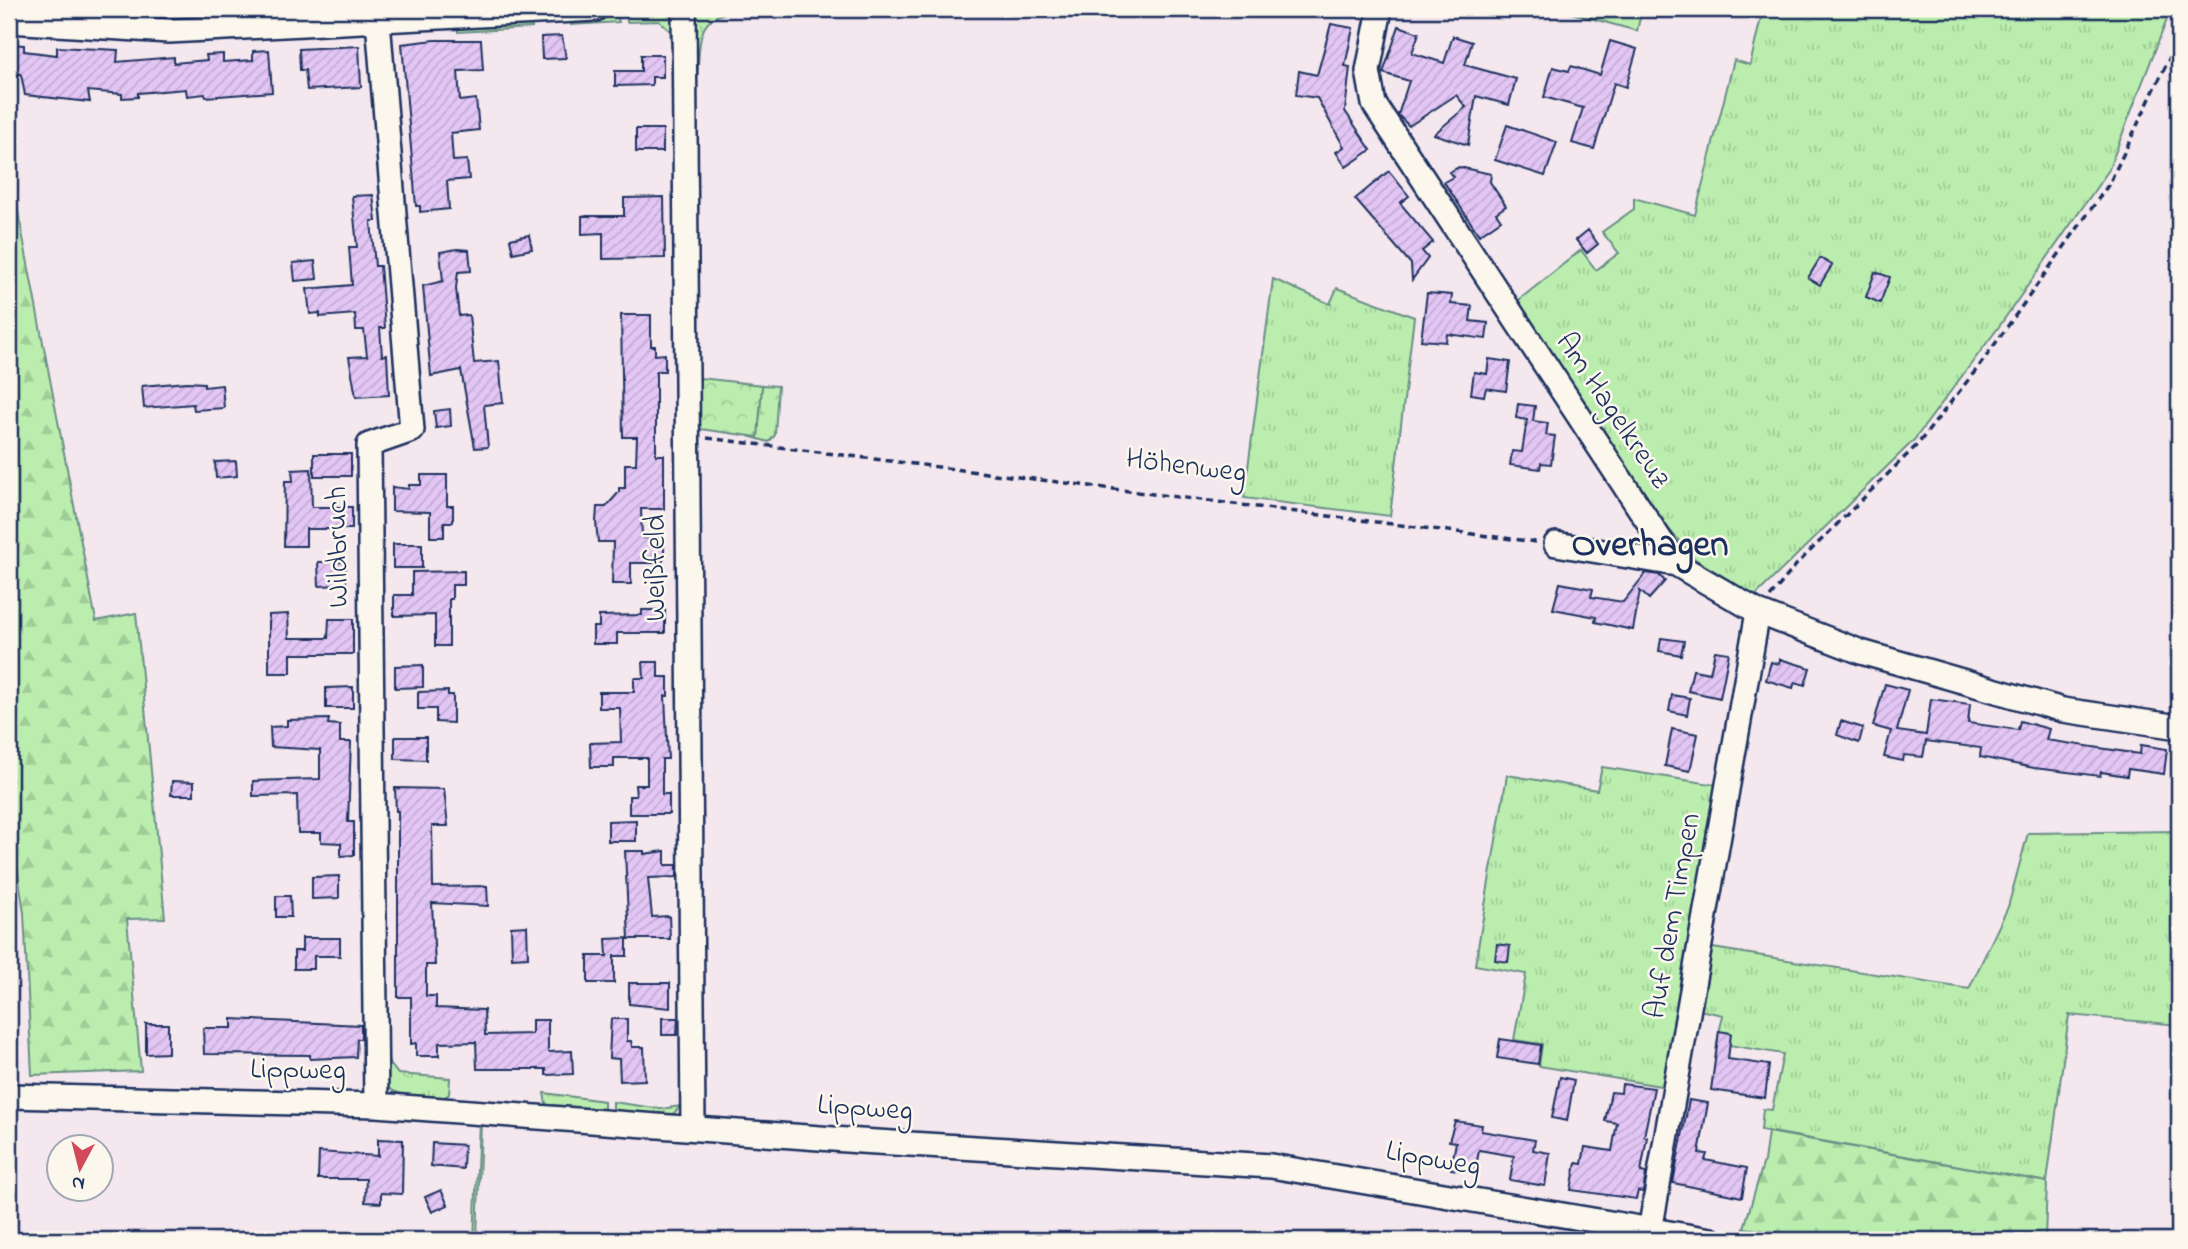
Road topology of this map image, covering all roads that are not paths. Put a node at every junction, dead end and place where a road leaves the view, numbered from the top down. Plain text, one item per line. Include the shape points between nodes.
1 (595, 9) edge
2 (684, 9) edge
3 (1380, 9) edge
4 (9, 21) edge
5 (378, 21) junction
6 (1556, 544) road end
7 (1676, 564) junction
8 (1758, 612) junction
9 (2179, 727) edge
10 (9, 1096) edge
11 (376, 1105) junction
12 (693, 1127) junction
13 (1650, 1231) junction
14 (1711, 1240) edge

1 - 5 street
2 - 12 street, Weißfeld
3 - 7 street, Am Hagelkreuz via 1368,71 1374,104
4 - 5 street via 169,31
5 - 11 street, Wildbruch via 412,430 369,445
6 - 7 street
7 - 8 street, Am Hagelkreuz
8 - 9 street, Am Hagelkreuz via 1861,652 1985,690 2063,710
8 - 13 street, Auf dem Timpen
10 - 11 street, Lippweg
11 - 12 street, Lippweg
12 - 13 street, Lippweg via 1271,1166
13 - 14 street, Lippweg

